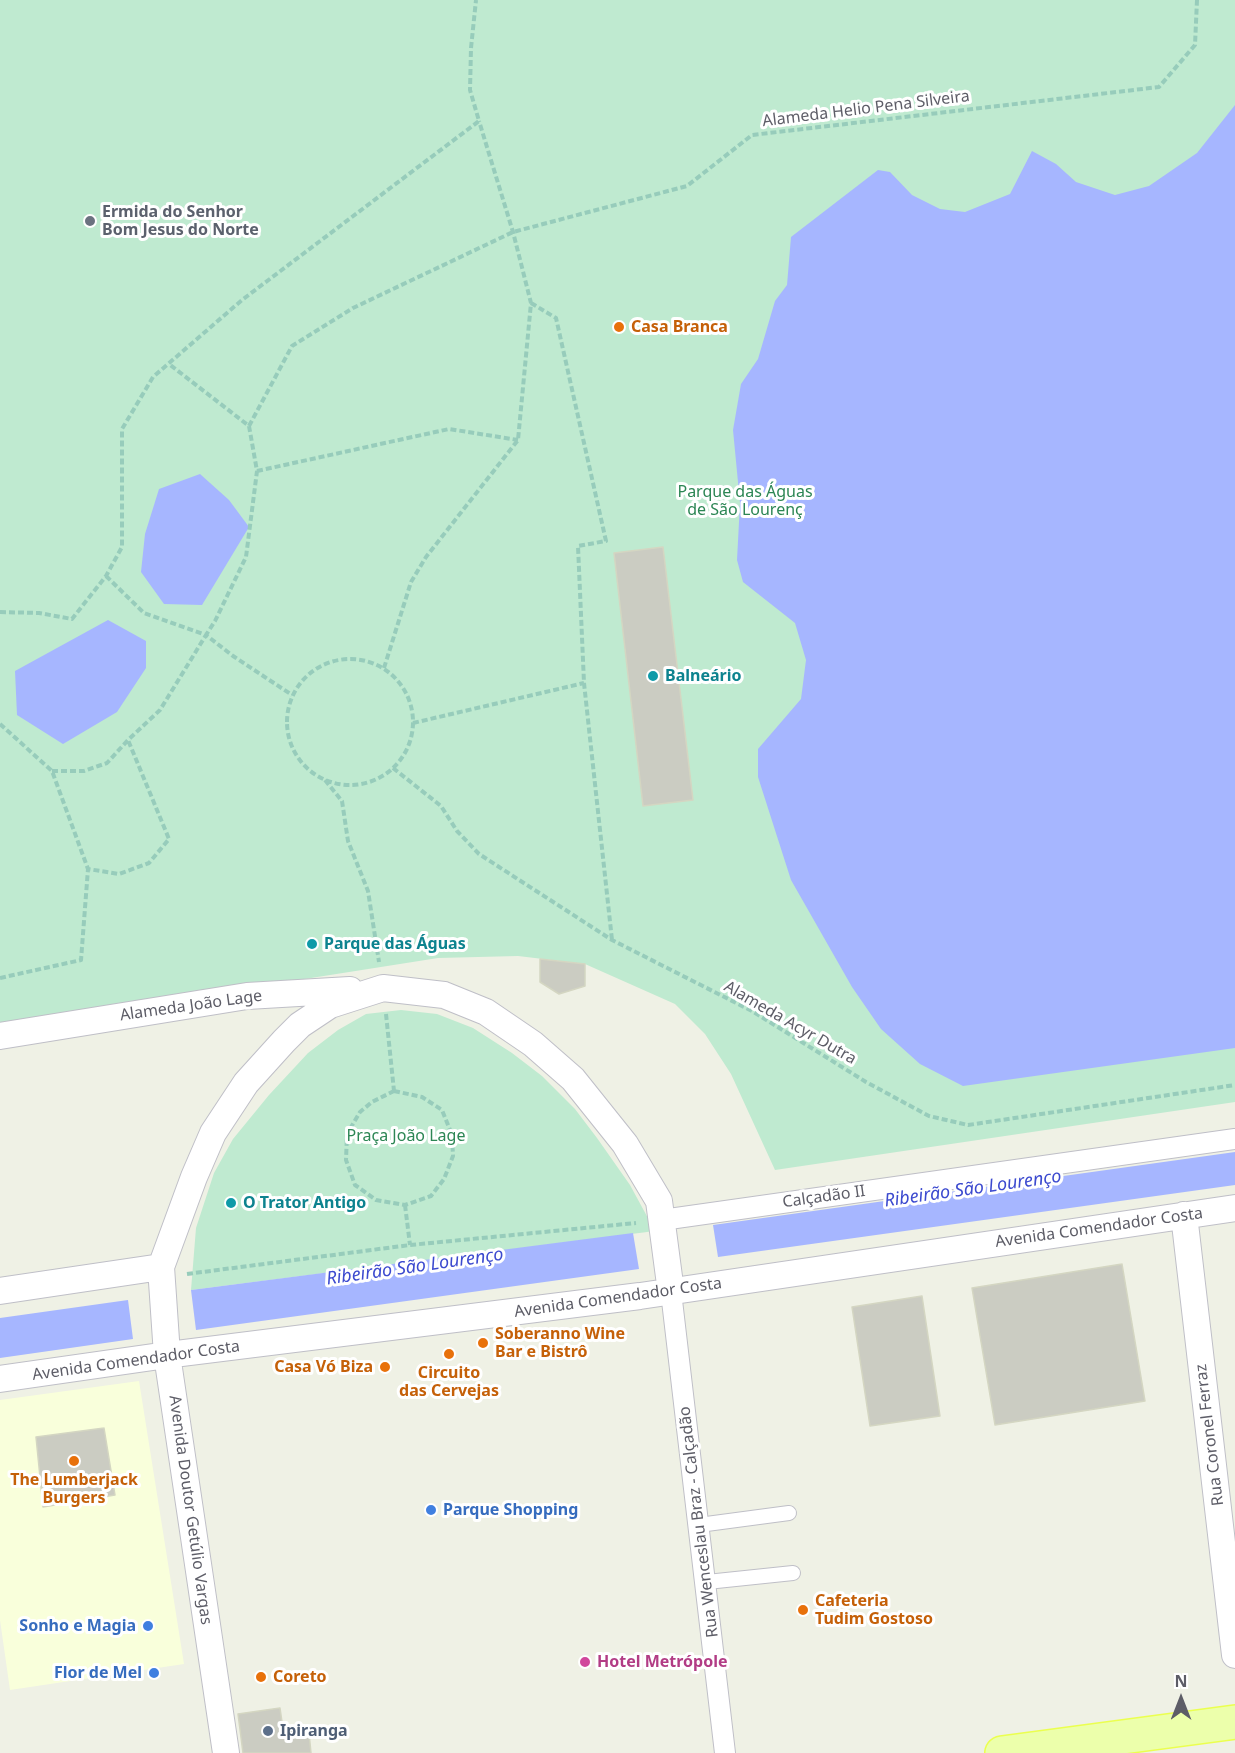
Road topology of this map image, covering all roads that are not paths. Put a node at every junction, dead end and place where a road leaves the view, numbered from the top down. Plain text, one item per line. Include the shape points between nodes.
1 (383, 988) junction
2 (0, 1036) edge
3 (1235, 1139) edge
4 (1235, 1208) edge
5 (1184, 1215) junction
6 (662, 1220) junction
7 (161, 1267) junction
8 (0, 1291) edge
9 (671, 1292) junction
10 (167, 1355) junction
11 (0, 1379) edge
12 (789, 1513) dead end
13 (699, 1525) junction
14 (793, 1573) dead end
15 (707, 1582) junction
16 (1235, 1655) edge
17 (1235, 1722) edge
18 (226, 1753) edge
19 (725, 1753) edge
20 (1002, 1753) edge

1 - 2 street, Alameda João Lage via 247,996
1 - 6 street via 444,994 486,1012 533,1044 573,1079 625,1144 659,1202
1 - 7 street via 330,1005 300,1025 246,1083 213,1133
3 - 6 street, Calçadão II
4 - 5 street, Avenida Comendador Costa
5 - 9 street, Avenida Comendador Costa
5 - 16 street, Rua Coronel Ferraz
6 - 9 street
7 - 8 street
7 - 10 street, Avenida Doutor Getúlio Vargas
9 - 10 street, Avenida Comendador Costa
9 - 13 street, Rua Wenceslau Braz - Calçadão
10 - 11 street, Avenida Comendador Costa
10 - 18 street, Avenida Doutor Getúlio Vargas
12 - 13 lane
13 - 15 street, Rua Wenceslau Braz - Calçadão
14 - 15 lane
15 - 19 street, Rua Wenceslau Braz - Calçadão
17 - 20 main road

